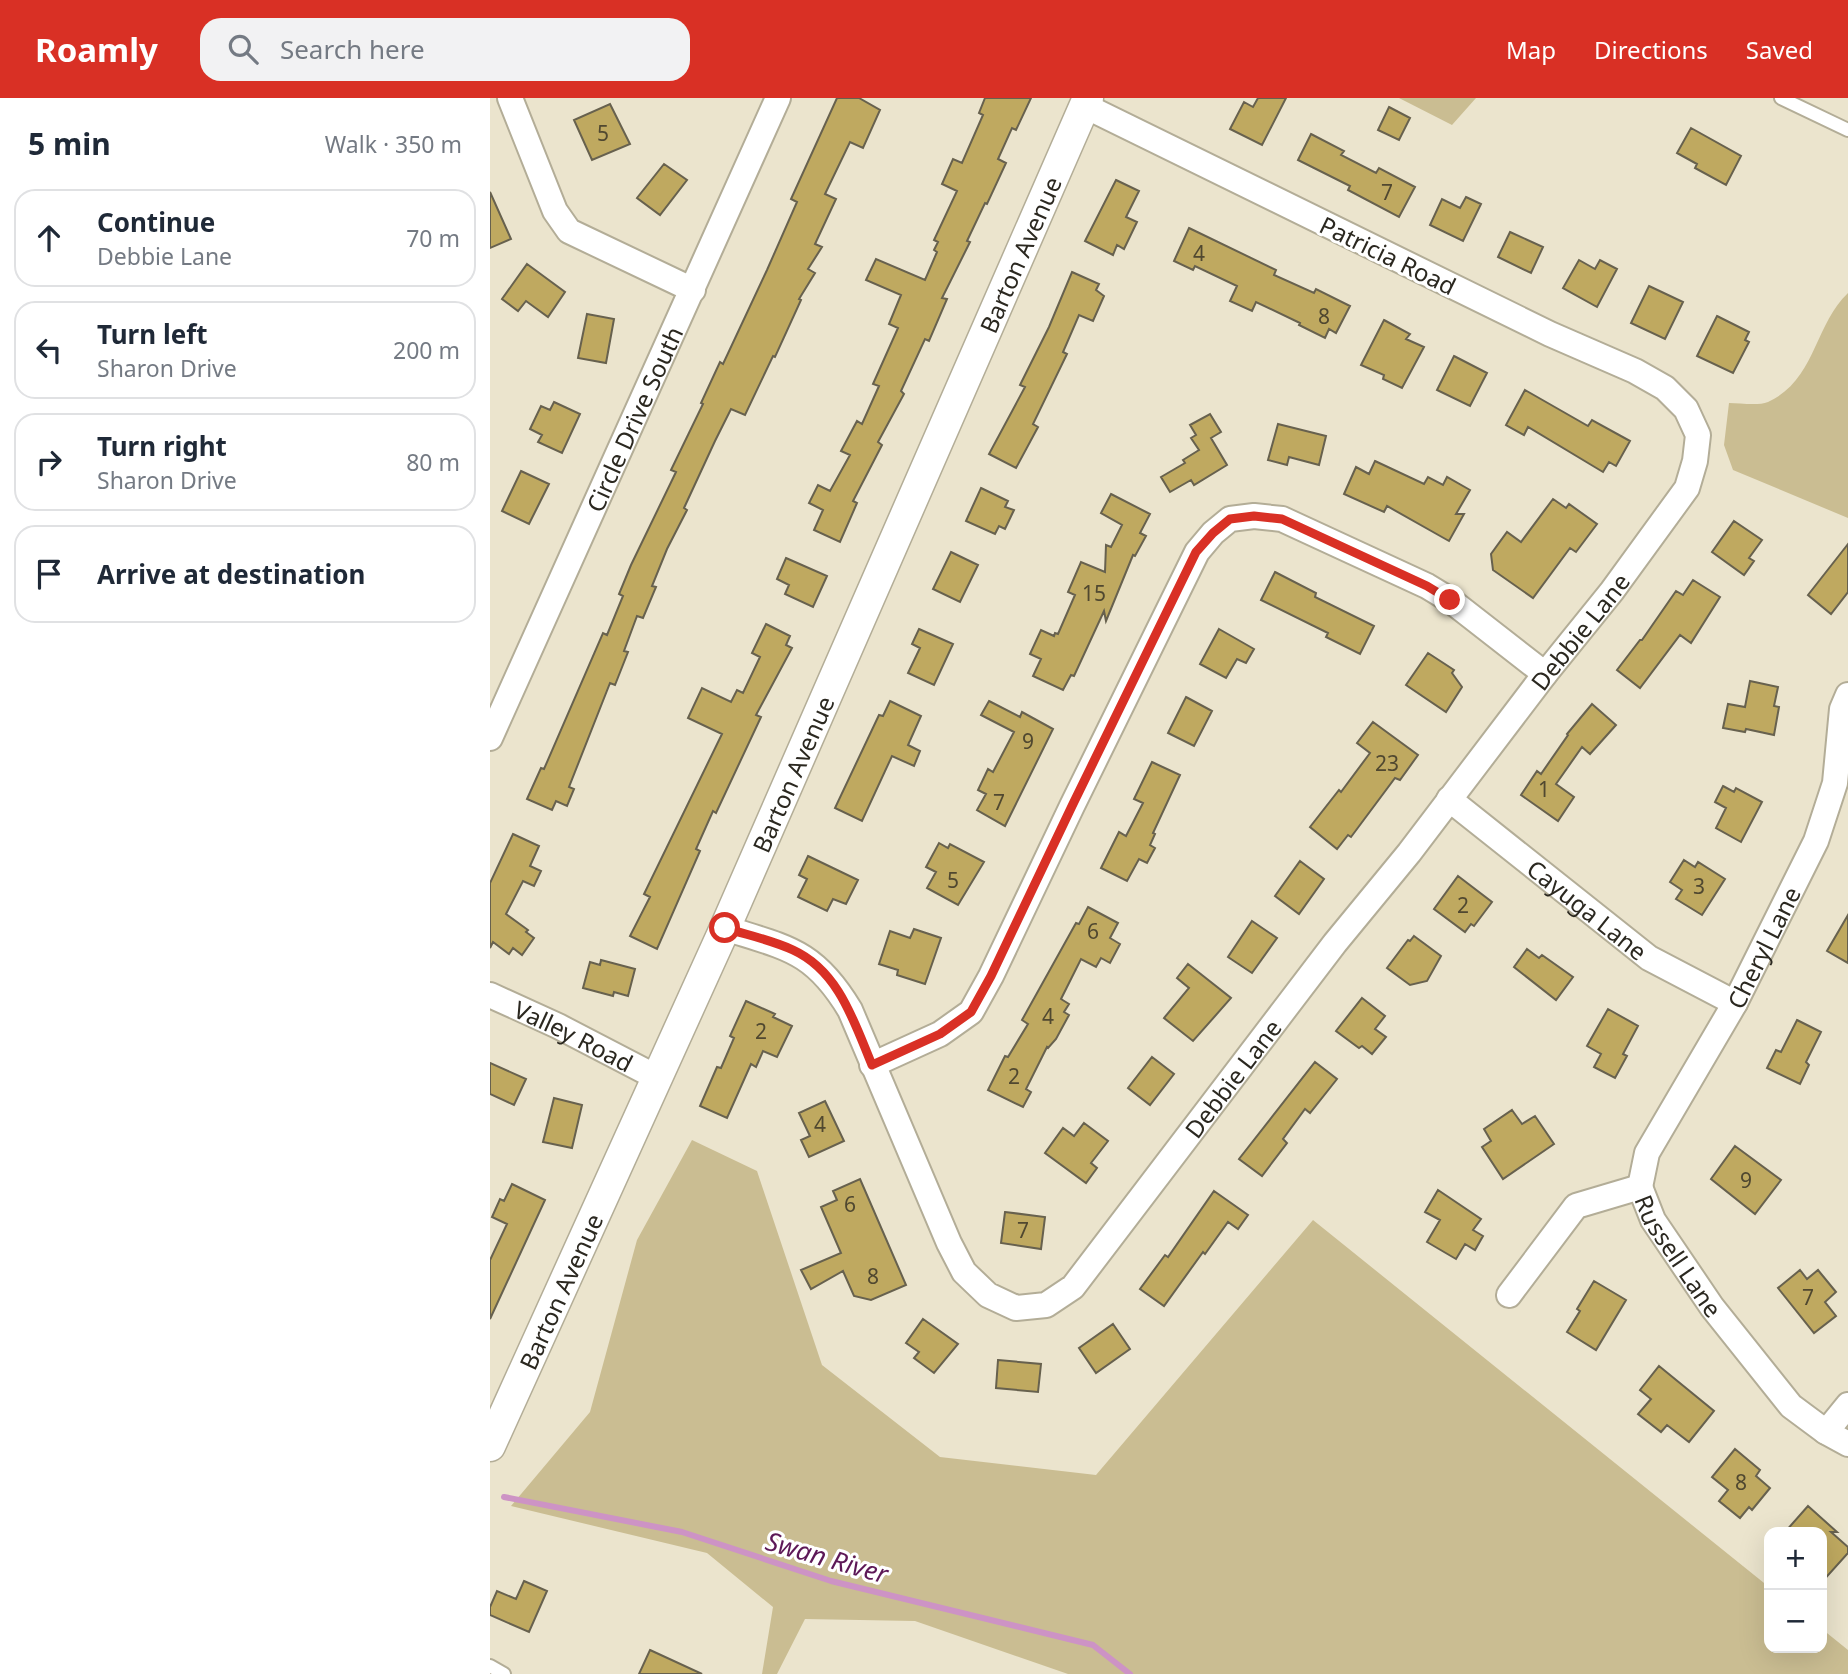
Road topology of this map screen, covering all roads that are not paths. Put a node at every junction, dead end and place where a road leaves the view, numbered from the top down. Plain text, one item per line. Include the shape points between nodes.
1 (510, 98) edge
2 (778, 98) edge
3 (1780, 98) edge
4 (1086, 102) edge
5 (1848, 130) edge
6 (693, 290) junction
7 (1686, 409) joint
8 (1545, 674) junction
9 (1848, 695) edge
10 (493, 723) edge
11 (1449, 799) junction
12 (725, 928) junction
13 (490, 995) edge
14 (1735, 1003) junction
15 (872, 1065) junction
16 (656, 1077) junction
17 (1640, 1187) junction
18 (1509, 1295) dead end
19 (1848, 1405) edge
20 (1826, 1432) junction
21 (1848, 1444) edge
22 (490, 1446) edge
23 (490, 1667) edge
24 (503, 1674) edge

1 - 6 street via 555,211 569,231
2 - 6 street, Circle Drive South
3 - 5 lane
4 - 7 street, Patricia Road via 1550,334 1635,371 1665,388
4 - 12 street, Barton Avenue
6 - 10 street, Circle Drive South
7 - 8 street, Debbie Lane via 1698,435 1687,488
8 - 11 street, Debbie Lane
8 - 15 street via 1427,586 1282,519 1230,519 1196,552 971,1012 940,1034
9 - 14 street, Cheryl Lane via 1842,709 1835,783 1816,841
11 - 14 street, Cayuga Lane via 1649,958
11 - 15 street, Debbie Lane via 1073,1287 1046,1305 1016,1308 988,1295 964,1272
12 - 15 street, Debbie Lane via 793,950 814,964 835,985 850,1010
12 - 16 street, Barton Avenue
13 - 16 street, Valley Road
14 - 17 street, Cheryl Lane via 1647,1153
16 - 22 street, Barton Avenue
17 - 18 street, Russell Lane via 1576,1206
17 - 20 street, Russell Lane via 1653,1220 1712,1307 1791,1406
19 - 20 street
20 - 21 street, Russell Lane
23 - 24 lane

